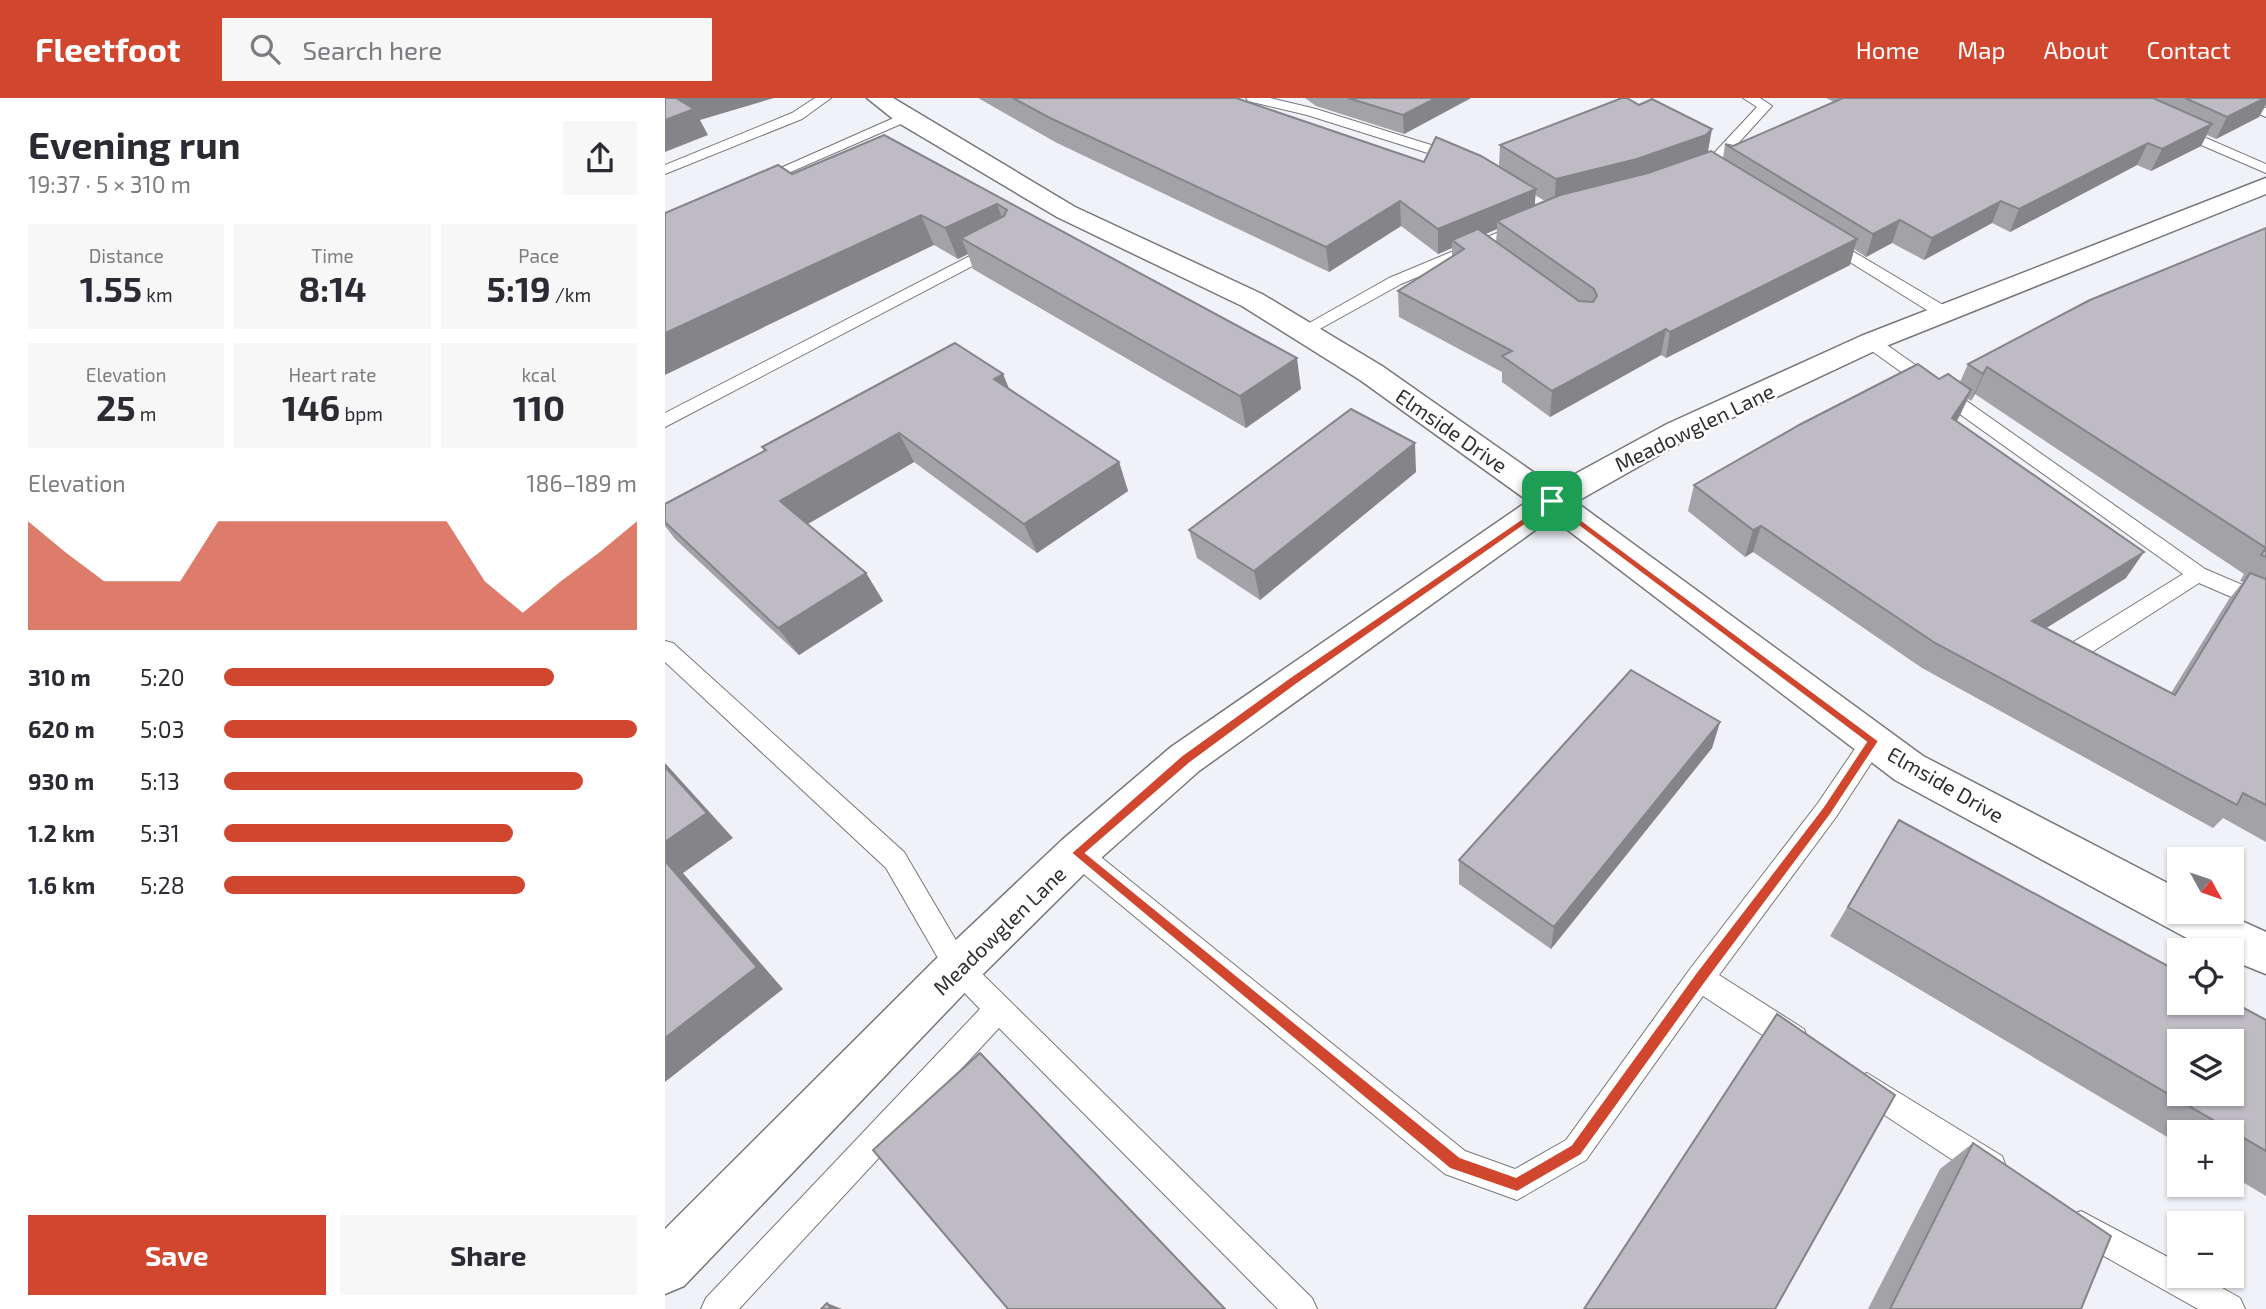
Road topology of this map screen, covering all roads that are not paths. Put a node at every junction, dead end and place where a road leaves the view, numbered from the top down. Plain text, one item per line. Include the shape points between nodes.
1 (824, 98) edge
2 (878, 98) edge
3 (1253, 98) edge
4 (1750, 98) edge
5 (2228, 98) edge
6 (2266, 113) edge
7 (905, 117) junction
8 (2157, 120) edge
9 (1472, 164) edge
10 (2266, 169) edge
11 (665, 170) edge
12 (1685, 176) edge
13 (2266, 185) edge
14 (739, 189) edge
15 (1540, 220) edge
16 (1818, 235) edge
17 (1007, 242) edge
18 (1479, 245) junction
19 (1500, 261) edge
20 (1944, 313) junction
21 (1303, 331) junction
22 (1871, 342) junction
23 (665, 421) edge
24 (1552, 501) junction
25 (2198, 574) junction
26 (2266, 604) edge
27 (665, 649) edge
28 (2070, 655) edge
29 (1873, 741) junction
30 (1077, 853) junction
31 (2167, 906) edge
32 (2202, 924) edge
33 (2266, 953) edge
34 (958, 968) junction
35 (1700, 978) junction
36 (999, 1008) junction
37 (1815, 1053) edge
38 (1849, 1075) edge
39 (2010, 1180) edge
40 (2056, 1209) edge
41 (665, 1267) edge
42 (717, 1309) edge
43 (1301, 1309) edge
44 (2229, 1309) edge

1 - 11 lane via 797,116
2 - 7 street, Elmside Drive
3 - 9 lane
4 - 12 lane via 1765,106 1714,172
5 - 6 lane
7 - 14 lane
7 - 21 street, Elmside Drive via 1066,212 1252,300
8 - 10 lane
13 - 20 street, Meadowglen Lane
15 - 18 lane
16 - 20 lane
17 - 23 lane
18 - 19 lane
18 - 21 lane via 1395,281
20 - 22 street, Meadowglen Lane
21 - 24 street, Elmside Drive via 1371,373
22 - 24 street, Meadowglen Lane via 1678,431
22 - 25 lane
24 - 29 street, Elmside Drive
24 - 30 street, Meadowglen Lane via 1185,759
25 - 26 lane
25 - 28 lane
27 - 34 lane via 895,860
29 - 31 street, Elmside Drive via 1909,768
29 - 35 lane via 1827,810
30 - 34 street, Meadowglen Lane
30 - 35 lane via 1456,1163 1517,1185 1576,1150
32 - 33 street, Elmside Drive
34 - 36 lane
34 - 41 street, Meadowglen Lane
35 - 37 lane
36 - 42 lane
36 - 43 lane
38 - 39 lane
40 - 44 lane

